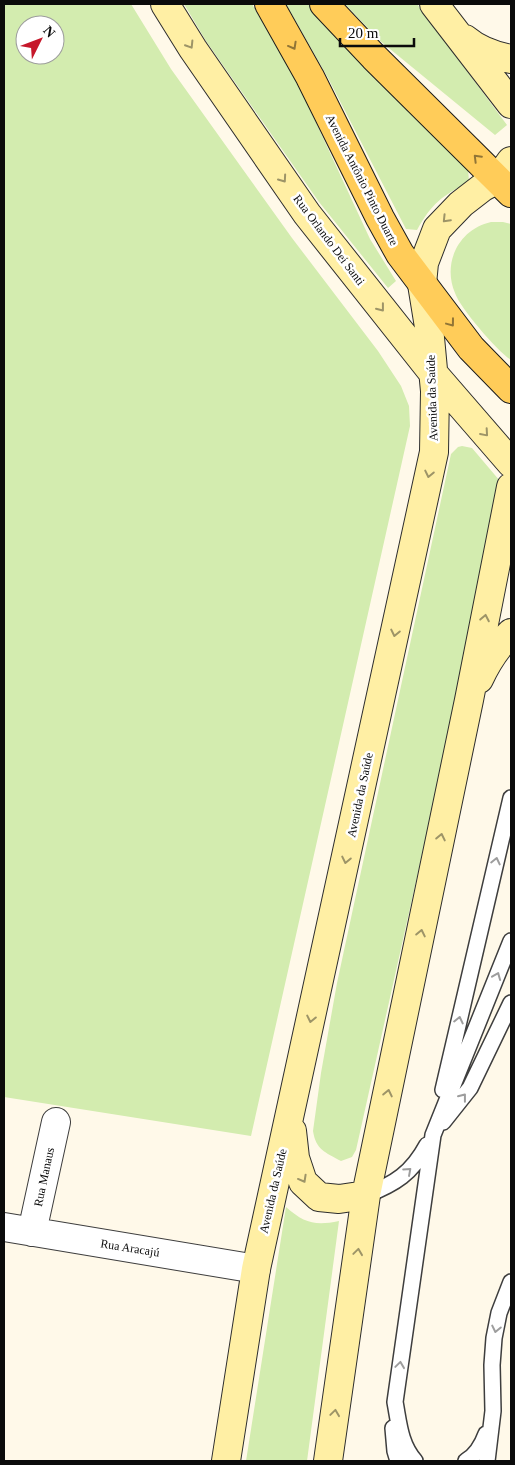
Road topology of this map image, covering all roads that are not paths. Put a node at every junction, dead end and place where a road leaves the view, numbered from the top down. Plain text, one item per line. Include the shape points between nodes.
1 (165, 4) edge
2 (269, 4) edge
3 (324, 4) edge
4 (434, 4) edge
5 (454, 30) junction
6 (511, 59) edge
7 (511, 104) edge
8 (507, 178) edge
9 (422, 284) junction
10 (433, 373) junction
11 (511, 389) edge
12 (511, 463) edge
13 (511, 487) edge
14 (511, 633) edge
15 (469, 700) junction
16 (511, 798) edge
17 (511, 941) edge
18 (511, 1003) edge
19 (290, 1115) junction
20 (56, 1122) dead end
21 (432, 1135) junction
22 (366, 1195) junction
23 (4, 1227) edge
24 (32, 1232) junction
25 (256, 1269) junction
26 (511, 1282) edge
27 (395, 1402) junction
28 (494, 1411) junction
29 (226, 1461) edge
30 (328, 1461) edge
31 (398, 1461) edge
32 (415, 1461) edge
33 (466, 1461) edge
34 (487, 1461) edge

1 -> 10 main road, Rua Orlando Dei Santi via 307,214
2 -> 9 main road, Avenida Antônio Pinto Duarte via 310,77 380,218
8 -> 3 main road via 374,57
4 - 5 main road
5 - 6 main road via 472,45
5 - 7 main road
8 -> 9 main road, Avenida da Saúde via 483,187 437,229 424,263
9 - 10 main road, Avenida da Saúde
9 -> 11 main road, Avenida Antônio Pinto Duarte via 471,348
10 -> 12 main road, Rua Orlando Dei Santi
10 -> 19 main road, Avenida da Saúde via 434,452
15 -> 13 main road
14 - 15 main road via 486,665
22 -> 15 main road
21 -> 16 lane
21 -> 17 lane
21 -> 18 lane via 470,1088
19 -> 22 main road via 294,1158 303,1182 319,1197 339,1199
19 - 25 main road, Avenida da Saúde
20 - 24 street, Rua Manaus
22 -> 21 lane via 405,1175 418,1162
27 -> 21 lane
30 -> 22 main road
23 - 24 street, Rua Aracajú
24 - 25 street, Rua Aracajú
25 - 29 main road, Avenida da Saúde
26 -> 28 lane via 494,1338
27 - 31 lane via 393,1427
27 - 32 lane via 401,1435 407,1452
28 - 33 lane via 483,1445
28 - 34 lane

